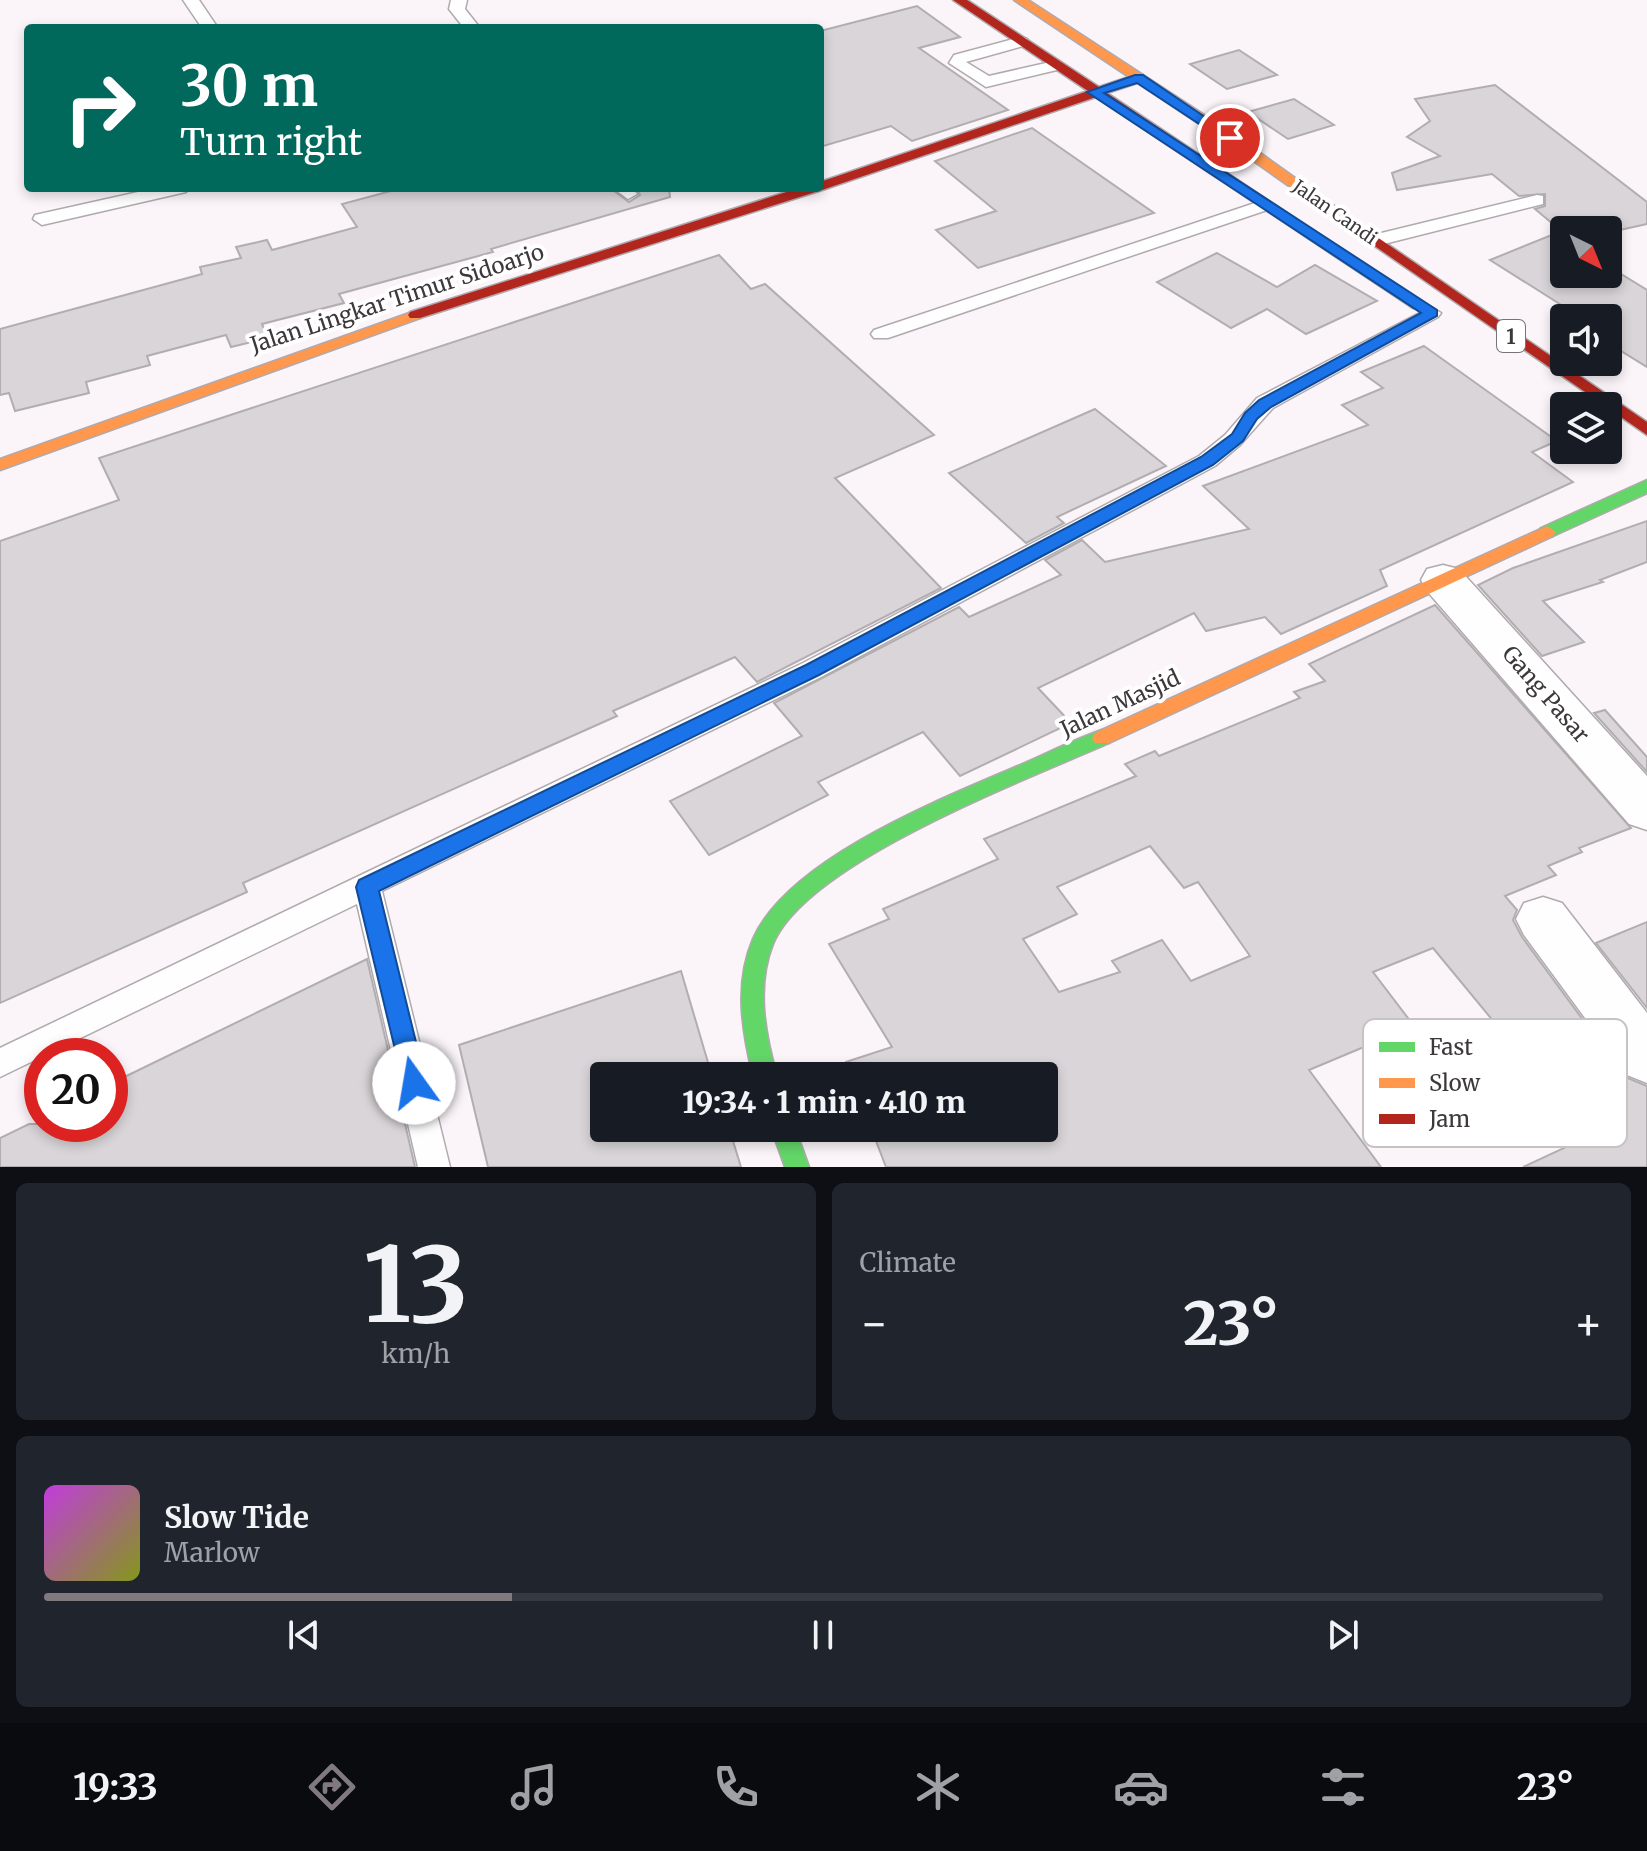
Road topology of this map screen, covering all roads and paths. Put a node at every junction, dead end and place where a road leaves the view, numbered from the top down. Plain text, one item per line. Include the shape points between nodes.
1 (191, 0) edge
2 (459, 0) edge
3 (959, 0) edge
4 (1020, 0) edge
5 (207, 24) edge
6 (469, 24) edge
7 (1021, 42) junction
8 (1055, 66) junction
9 (1139, 78) junction
10 (1094, 92) junction
11 (824, 185) edge
12 (162, 192) edge
13 (801, 192) edge
14 (1537, 200) dead end
15 (1264, 205) junction
16 (42, 219) dead end
17 (1376, 240) junction
18 (1437, 317) joint
19 (881, 334) dead end
20 (1647, 430) edge
21 (0, 465) edge
22 (1647, 486) edge
23 (1443, 580) junction
24 (1647, 810) edge
25 (367, 887) junction
26 (1543, 919) dead end
27 (1618, 1019) edge
28 (1627, 1030) edge
29 (1647, 1057) edge
30 (762, 1062) edge
31 (0, 1063) edge
32 (788, 1142) edge
33 (434, 1167) edge
34 (797, 1167) edge

1 - 5 lane
2 - 6 lane via 457,9
3 - 7 main road, Jalan Candi
4 - 9 main road, Jalan Candi / 1
7 - 8 main road, Jalan Candi
7 - 8 lane via 957,63 986,82
8 - 10 main road, Jalan Candi
9 - 10 main road
9 - 17 main road, Jalan Candi / 1
10 - 11 main road
10 - 15 main road, Jalan Candi
12 - 16 lane
13 - 21 main road, Jalan Lingkar Timur Sidoarjo via 367,331
14 - 17 lane
15 - 18 main road, Jalan Candi
15 - 19 lane
17 - 20 main road, Jalan Candi / 1
18 - 25 lane via 1265,403 1238,438 1207,461 812,670
22 - 23 main road, Jalan Masjid
23 - 24 street, Gang Pasar
23 - 30 main road, Jalan Masjid via 820,875 772,924 760,954 753,1019
25 - 31 lane
25 - 33 lane
26 - 27 street
28 - 29 street
32 - 34 main road

